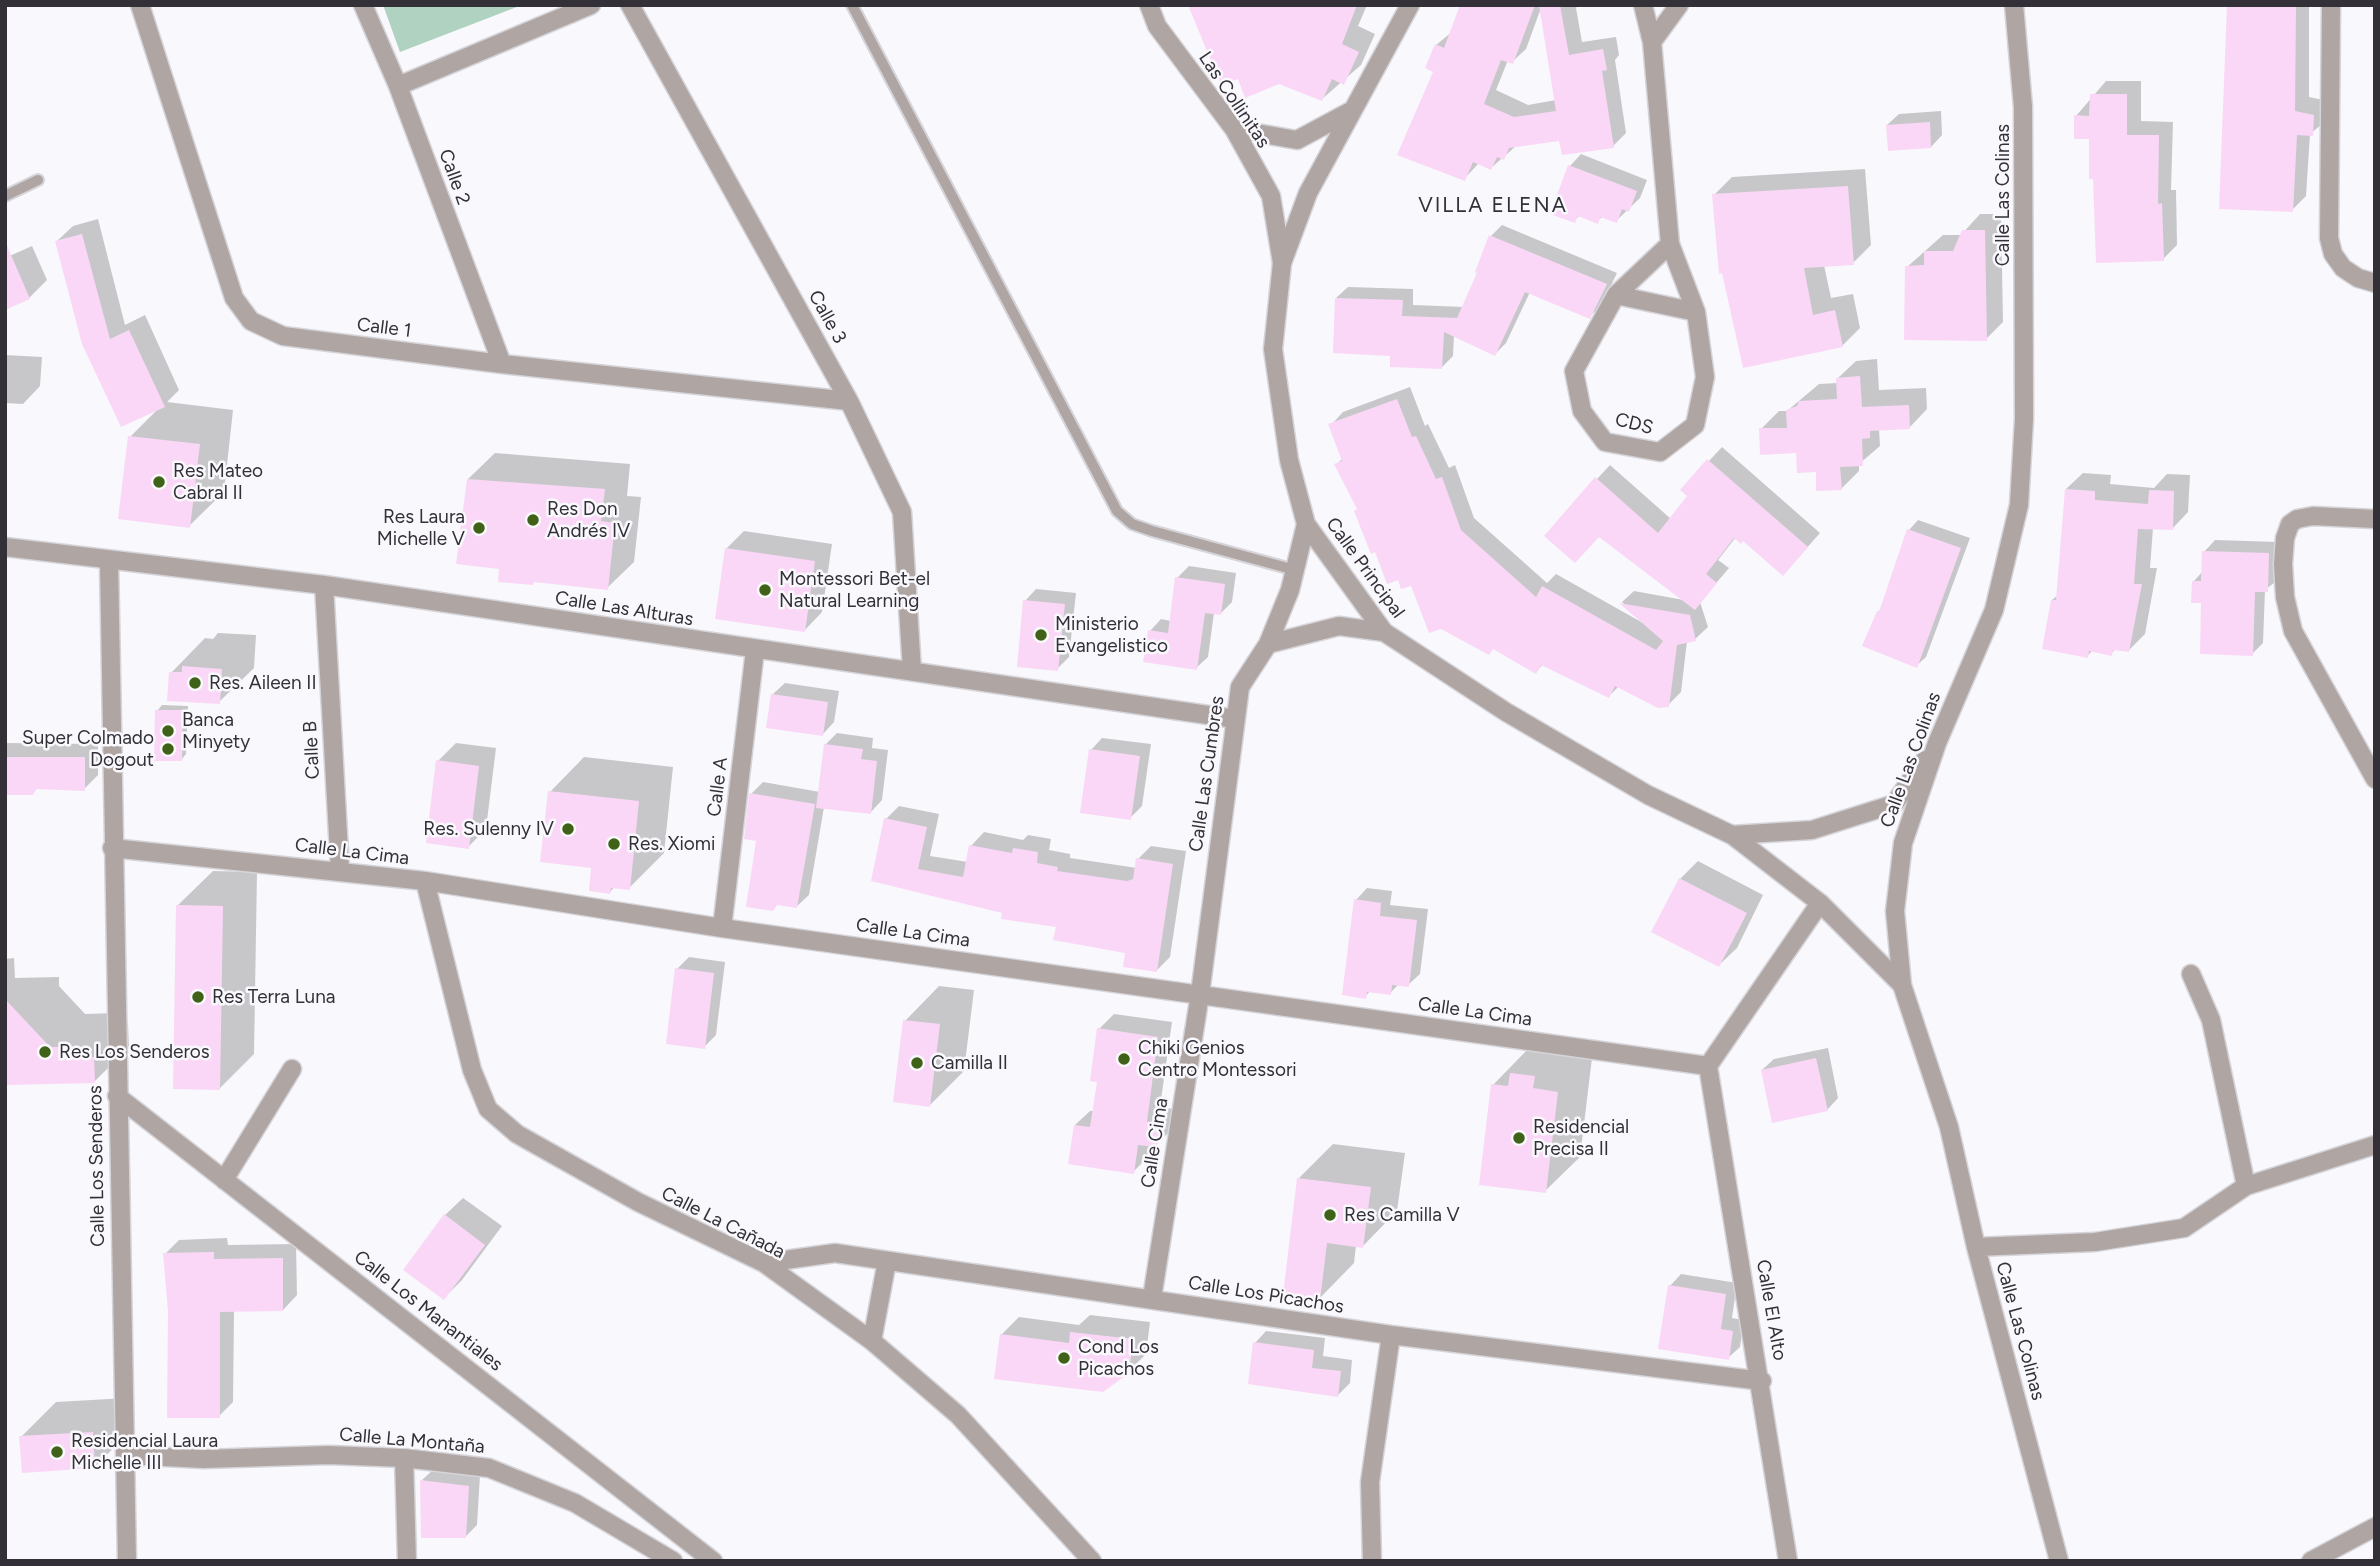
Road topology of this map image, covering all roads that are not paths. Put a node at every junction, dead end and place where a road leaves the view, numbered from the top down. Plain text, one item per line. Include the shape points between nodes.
1 (140, 5) edge
2 (363, 5) edge
3 (591, 5) edge
4 (630, 5) edge
5 (852, 5) edge
6 (1149, 5) edge
7 (1410, 5) edge
8 (1643, 5) edge
9 (1679, 5) edge
10 (2014, 5) edge
11 (2331, 5) edge
12 (1652, 42) junction
13 (398, 86) junction
14 (1350, 111) junction
15 (1234, 129) junction
16 (38, 180) dead end
17 (5, 196) edge
18 (1670, 244) junction
19 (1282, 263) junction
20 (2375, 284) edge
21 (1616, 295) junction
22 (1696, 312) junction
23 (502, 364) junction
24 (849, 401) junction
25 (2375, 519) edge
26 (1306, 524) junction
27 (5, 547) edge
28 (109, 561) junction
29 (1295, 570) junction
30 (324, 585) junction
31 (1384, 632) junction
32 (1268, 644) junction
33 (755, 650) junction
34 (912, 671) junction
35 (1235, 719) junction
36 (1937, 743) junction
37 (2375, 779) edge
38 (1732, 835) junction
39 (112, 848) junction
40 (340, 870) junction
41 (425, 881) junction
42 (1820, 903) junction
43 (722, 928) junction
44 (2191, 974) dead end
45 (1902, 985) junction
46 (1200, 994) junction
47 (1708, 1066) junction
48 (292, 1069) dead end
49 (117, 1096) junction
50 (2375, 1145) edge
51 (224, 1180) junction
52 (2246, 1186) junction
53 (1976, 1247) junction
54 (887, 1261) junction
55 (764, 1263) junction
56 (1152, 1298) junction
57 (1391, 1335) junction
58 (872, 1341) junction
59 (1762, 1381) junction
60 (125, 1455) junction
61 (404, 1458) junction
62 (2375, 1527) edge
63 (127, 1561) edge
64 (407, 1561) edge
65 (673, 1561) edge
66 (713, 1561) edge
67 (1092, 1561) edge
68 (1372, 1561) edge
69 (1788, 1561) edge
70 (2059, 1561) edge
71 (2311, 1561) edge

1 - 23 street, Calle 1 via 234,298 251,321 284,336
2 - 13 street, Calle 2
3 - 13 street
4 - 24 street, Calle 3
5 - 29 lane via 1117,511 1132,524 1152,531
6 - 15 street, Las Collinitas via 1157,26
7 - 14 street, Calle Principal
8 - 12 street, CDS
9 - 12 street
10 - 36 street, Calle Las Colinas via 2024,107 2024,394 2019,505 1994,610
11 - 20 street via 2329,238 2343,268
12 - 18 street, CDS
13 - 23 street, Calle 2
14 - 15 street via 1297,140
14 - 19 street, Calle Principal via 1308,193
15 - 19 street, Las Collinitas via 1271,196
16 - 17 lane
18 - 21 street, CDS
18 - 22 street, CDS
19 - 26 street, Calle Principal via 1273,349 1289,460
21 - 22 street
21 - 22 street, CDS via 1574,371 1582,411 1605,442 1660,452 1695,425 1705,377
23 - 24 street, Calle 1
24 - 34 street, Calle 3 via 902,512
25 - 37 street via 2313,516 2290,524 2283,564 2293,631
26 - 29 street, Calle Las Cumbres
26 - 31 street, Calle Principal
27 - 28 street, Calle Las Alturas
28 - 30 street, Calle Las Alturas
28 - 39 street, Calle Los Senderos
29 - 32 street, Calle Las Cumbres
30 - 33 street, Calle Las Alturas
30 - 40 street, Calle B
31 - 32 street via 1339,626
31 - 38 street, Calle Principal via 1648,795
32 - 35 street, Calle Las Cumbres via 1240,687
33 - 34 street, Calle Las Alturas
33 - 43 street, Calle A
34 - 35 street, Calle Las Alturas
35 - 46 street, Calle Las Cumbres
36 - 38 street, Calle Principal via 1894,804 1812,830
36 - 45 street, Calle Las Colinas via 1903,843 1895,911
38 - 42 street
39 - 40 street, Calle La Cima
39 - 49 street, Calle Los Senderos
40 - 41 street, Calle La Cima
41 - 43 street, Calle La Cima
41 - 55 street, Calle La Cañada via 472,1070 488,1109 517,1134 613,1189
42 - 45 street
42 - 47 street
43 - 46 street, Calle La Cima
44 - 52 street via 2211,1020
45 - 53 street, Calle Las Colinas via 1949,1127
46 - 47 street, Calle La Cima
46 - 56 street, Calle Cima
47 - 59 street, Calle El Alto
48 - 51 street
49 - 51 street, Calle Los Manantiales
49 - 60 street, Calle Los Senderos
50 - 52 street
51 - 66 street, Calle Los Manantiales
52 - 53 street via 2185,1228 2095,1242
53 - 70 street, Calle Las Colinas
54 - 55 street, Calle Los Picachos via 835,1253
54 - 56 street, Calle Los Picachos
54 - 58 street
55 - 58 street, Calle La Cañada
56 - 57 street, Calle Los Picachos
57 - 59 street, Calle Los Picachos
57 - 68 street via 1370,1482
58 - 67 street, Calle La Cañada via 958,1415
59 - 69 street, Calle El Alto
60 - 61 street, Calle La Montaña
60 - 63 street, Calle Los Senderos
61 - 64 street
61 - 65 street, Calle La Montaña via 489,1468 575,1503
62 - 71 street

